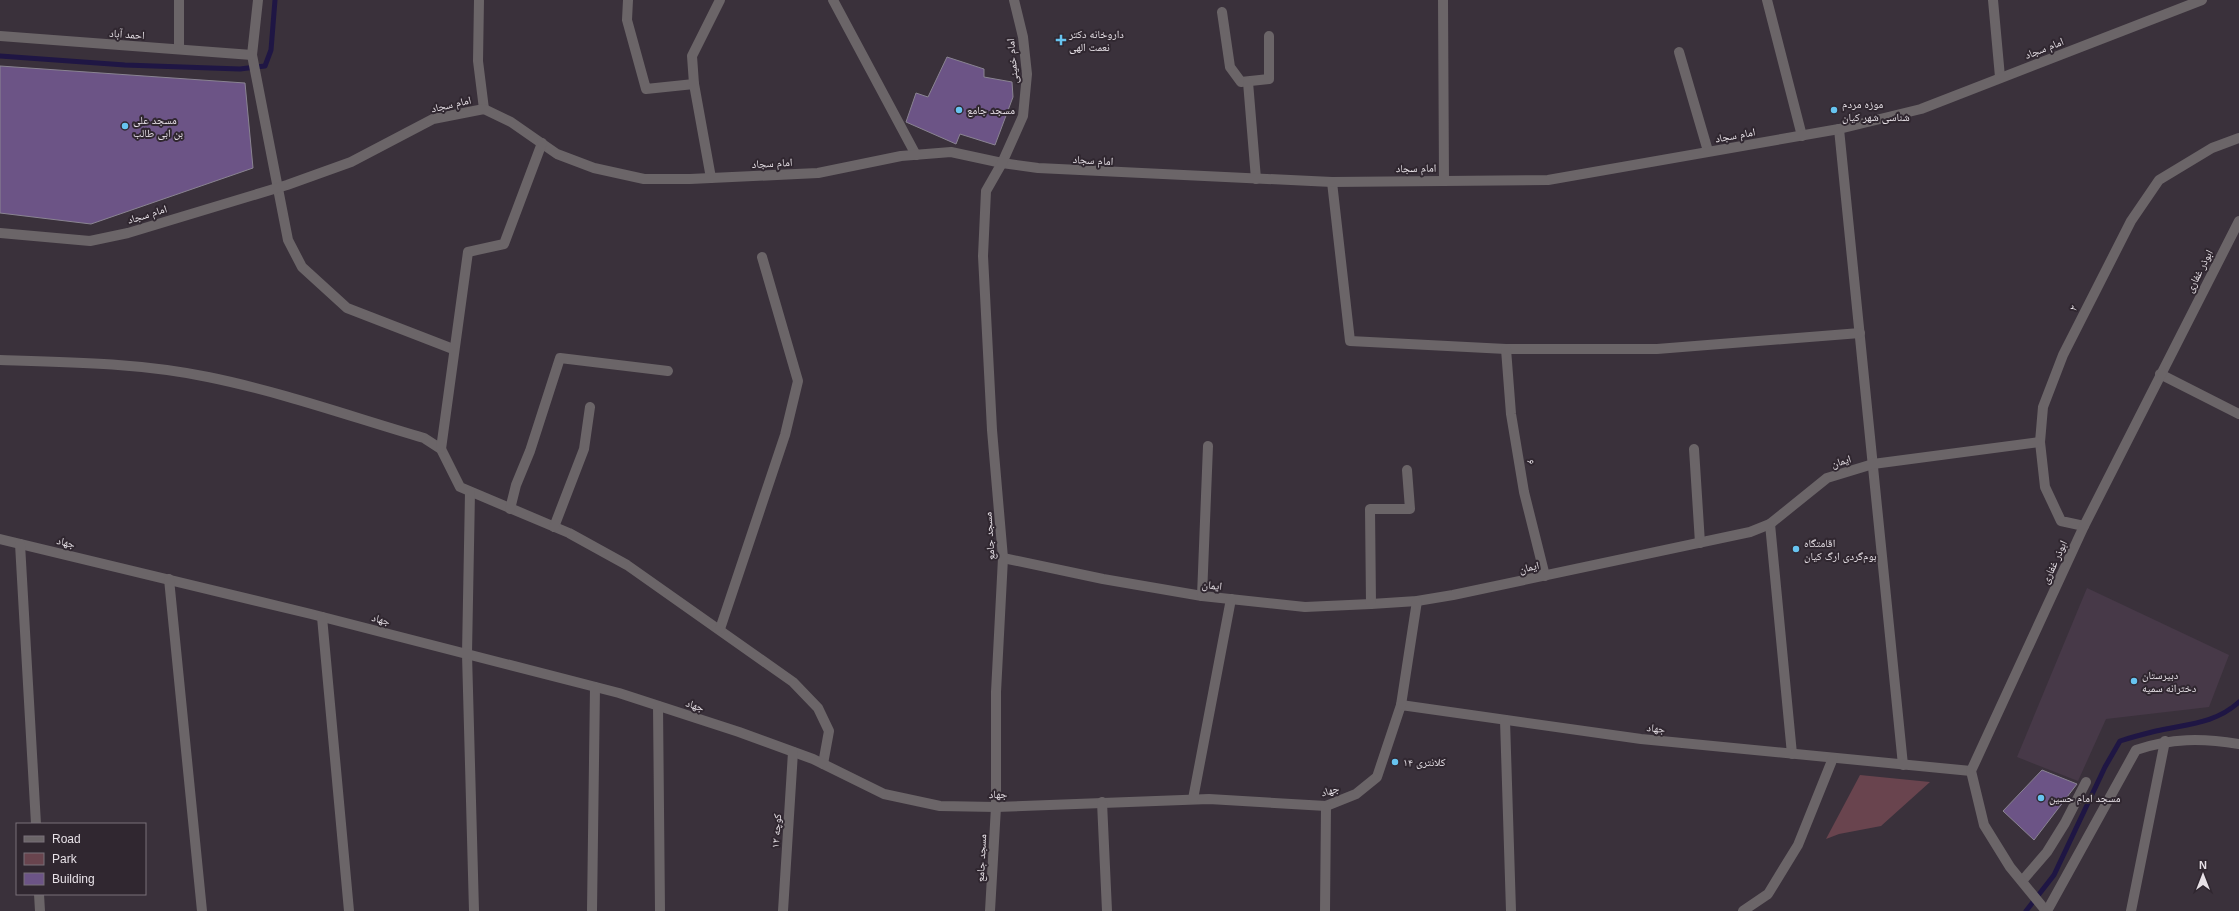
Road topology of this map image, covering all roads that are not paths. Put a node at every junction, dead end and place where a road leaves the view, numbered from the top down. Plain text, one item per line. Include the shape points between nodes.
1 (179, 0) edge
2 (258, 0) edge
3 (479, 0) edge
4 (628, 0) edge
5 (720, 0) edge
6 (834, 0) edge
7 (1014, 0) edge
8 (1444, 0) edge
9 (1767, 0) edge
10 (1993, 0) edge
11 (2202, 0) edge
12 (1222, 12) dead end
13 (0, 36) edge
14 (1270, 36) dead end
15 (179, 50) junction
16 (1679, 52) dead end
17 (252, 55) junction
18 (2000, 77) junction
19 (1248, 82) junction
20 (694, 84) junction
21 (484, 109) junction
22 (1839, 130) junction
23 (1802, 136) junction
24 (2239, 138) edge
25 (542, 143) junction
26 (1708, 152) junction
27 (916, 154) junction
28 (1002, 164) junction
29 (711, 178) junction
30 (1256, 179) junction
31 (1444, 180) junction
32 (1332, 182) junction
33 (277, 188) junction
34 (2239, 221) edge
35 (0, 233) edge
36 (762, 257) dead end
37 (1860, 334) junction
38 (453, 349) junction
39 (1506, 349) junction
40 (0, 360) edge
41 (668, 371) dead end
42 (2160, 374) junction
43 (590, 407) dead end
44 (2239, 414) edge
45 (2040, 442) junction
46 (1208, 446) dead end
47 (441, 449) junction
48 (1694, 449) dead end
49 (1873, 464) junction
50 (1407, 470) dead end
51 (470, 492) junction
52 (510, 509) junction
53 (1770, 524) junction
54 (2084, 526) junction
55 (554, 527) junction
56 (0, 539) edge
57 (1700, 543) junction
58 (20, 544) junction
59 (1003, 558) junction
60 (1545, 576) junction
61 (169, 579) junction
62 (1202, 596) junction
63 (1231, 599) junction
64 (1417, 601) junction
65 (1371, 604) junction
66 (322, 617) junction
67 (720, 629) junction
68 (467, 654) junction
69 (595, 687) junction
70 (1401, 705) junction
71 (658, 706) junction
72 (1505, 720) junction
73 (2165, 741) junction
74 (2239, 744) edge
75 (793, 752) junction
76 (1792, 754) junction
77 (1833, 758) junction
78 (823, 764) junction
79 (1903, 765) junction
80 (1971, 771) junction
81 (2086, 782) dead end
82 (1193, 799) junction
83 (1102, 802) junction
84 (1326, 806) junction
85 (996, 807) junction
86 (36, 823) edge
87 (2022, 881) junction
88 (40, 895) edge
89 (2045, 909) edge
90 (40, 911) edge
91 (202, 911) edge
92 (348, 911) edge
93 (474, 911) edge
94 (592, 911) edge
95 (660, 911) edge
96 (783, 911) edge
97 (990, 911) edge
98 (1107, 911) edge
99 (1325, 911) edge
100 (1511, 911) edge
101 (1743, 911) edge
102 (2131, 911) edge

1 - 15 street
2 - 17 street
3 - 21 street via 478,61
4 - 20 street via 627,20 646,89
5 - 20 street via 692,56
6 - 27 street
7 - 28 street, امام خمینی via 1027,74 1023,116
8 - 31 street
9 - 23 street
10 - 18 street
11 - 18 street, امام سجاد
12 - 19 street via 1230,67 1241,82
13 - 15 street, احمد آباد
14 - 19 street via 1270,79
15 - 17 street, احمد آباد
16 - 26 street
17 - 33 street
18 - 22 street, امام سجاد via 1921,109
19 - 30 street
20 - 29 street
21 - 25 street, امام سجاد via 511,122
21 - 33 street, امام سجاد via 433,119 351,162
22 - 23 street, امام سجاد
22 - 37 street
23 - 26 street, امام سجاد
24 - 45 street, ۲ via 2212,148 2159,180 2131,221 2063,355 2043,407
25 - 29 street, امام سجاد via 558,154 594,168 644,179
25 - 38 street via 504,244 468,252
26 - 31 street, امام سجاد via 1548,180
27 - 28 street, امام سجاد via 951,152
27 - 29 street, امام سجاد via 818,173
28 - 30 street, امام سجاد via 1094,172
28 - 59 street, مسجد جامع via 986,191 983,256 992,430
30 - 32 street, امام سجاد
31 - 32 street, امام سجاد
32 - 39 street via 1350,341
33 - 35 street, امام سجاد via 128,233 90,241
33 - 38 street via 288,240 302,267 347,308
34 - 42 street, ابوذر غفاری
36 - 67 street via 798,381 785,435
37 - 39 street via 1657,349
37 - 49 street
38 - 47 street
39 - 60 street, ۶ via 1511,414 1524,492
40 - 47 street via 142,367 207,376 285,394 424,438
41 - 52 street via 560,358
42 - 44 street
42 - 54 street, ابوذر غفاری
43 - 55 street via 584,449
45 - 49 street, ایمان
45 - 54 street, ۲ via 2045,487 2061,521
46 - 62 street
47 - 51 street via 460,487
48 - 57 street
49 - 53 street, ایمان via 1827,478
49 - 79 street
50 - 65 street via 1410,509 1370,509
51 - 52 street
51 - 68 street
52 - 55 street
53 - 57 street, ایمان via 1750,532
53 - 76 street
54 - 80 street, ابوذر غفاری
55 - 67 street via 627,565
56 - 58 street, جهاد
57 - 60 street, ایمان
58 - 61 street, جهاد
58 - 86 street
59 - 62 street, ایمان
59 - 85 street, مسجد جامع via 996,692
60 - 64 street, ایمان
61 - 66 street, جهاد
61 - 91 street
62 - 63 street, ایمان
63 - 65 street, ایمان via 1305,607
63 - 82 street
64 - 65 street, ایمان
64 - 70 street
66 - 68 street, جهاد
66 - 92 street
67 - 78 street via 793,682 818,708 829,731
68 - 69 street, جهاد
68 - 93 street
69 - 71 street, جهاد
69 - 94 street
70 - 72 street, جهاد
70 - 84 street, جهاد via 1377,777 1356,794
71 - 75 street, جهاد
71 - 95 street
72 - 76 street, جهاد via 1641,739
72 - 100 street
73 - 74 street via 2213,740
73 - 89 street via 2136,750
73 - 102 street
75 - 78 street, جهاد
75 - 96 street, کوچه ۱۲
76 - 77 street, جهاد
77 - 79 street, جهاد
77 - 101 street via 1798,845 1768,894
78 - 85 street, جهاد via 884,794 940,806
79 - 80 street, جهاد
80 - 87 street via 1984,825 2010,867
81 - 87 street via 2047,852
82 - 83 street, جهاد
82 - 84 street, جهاد
83 - 85 street, جهاد
83 - 98 street
84 - 99 street
85 - 97 street, مسجد جامع
87 - 89 street
88 - 90 street

